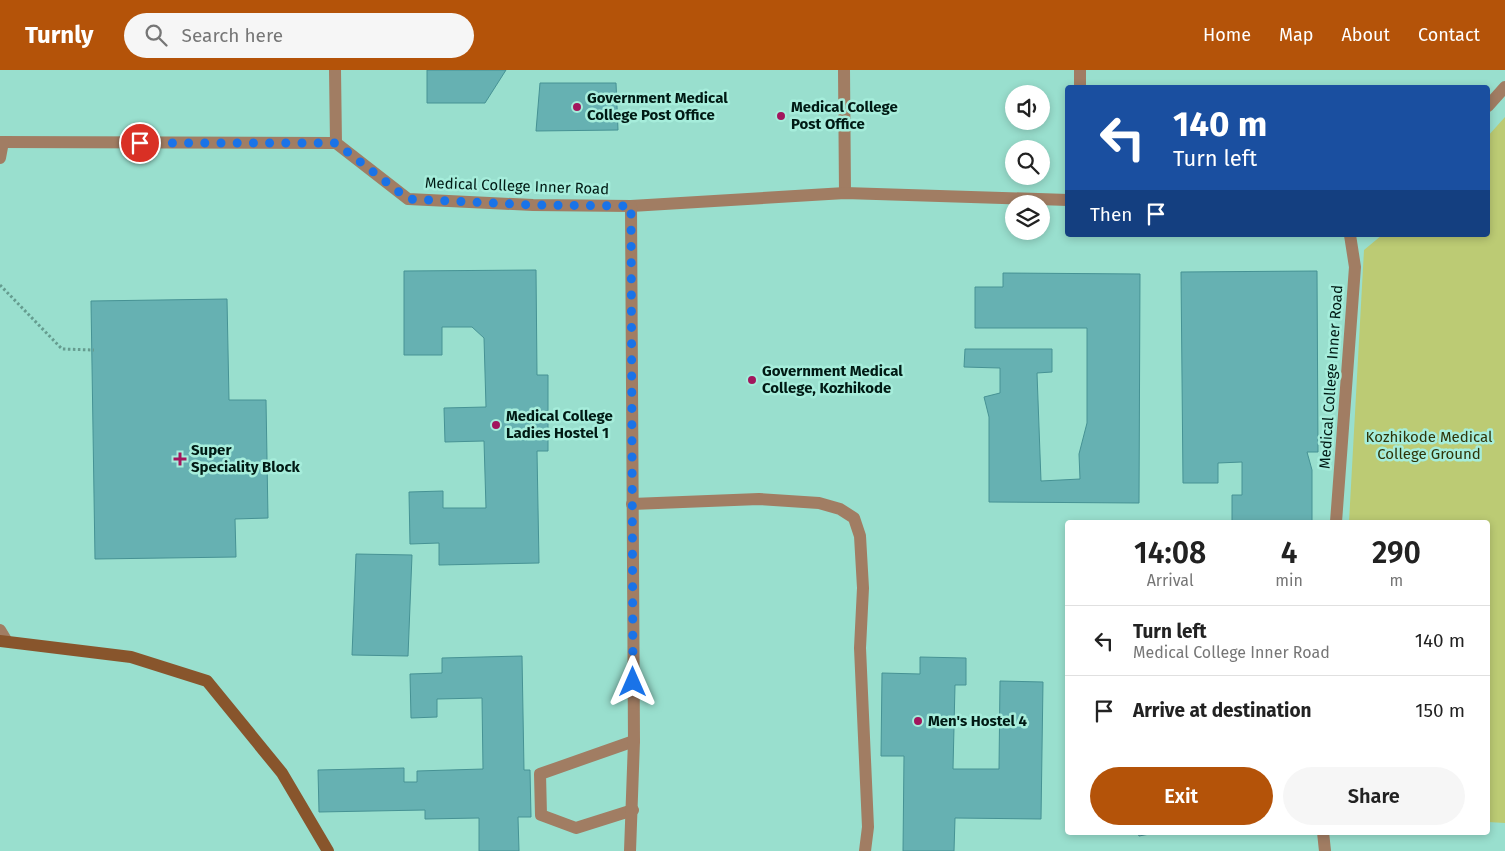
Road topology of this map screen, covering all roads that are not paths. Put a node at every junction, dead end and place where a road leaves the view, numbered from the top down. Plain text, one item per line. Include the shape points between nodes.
1 (335, 70) edge
2 (844, 70) edge
3 (1080, 70) edge
4 (1080, 85) edge
5 (1505, 87) edge
6 (1490, 104) edge
7 (2, 142) edge
8 (336, 143) junction
9 (0, 158) edge
10 (845, 194) junction
11 (1065, 200) edge
12 (631, 206) junction
13 (1350, 237) edge
14 (632, 504) junction
15 (1336, 520) edge
16 (2, 637) edge
17 (634, 741) junction
18 (633, 810) junction
19 (1323, 835) edge
20 (328, 851) edge
21 (630, 851) edge
22 (865, 851) edge
23 (1325, 851) edge

1 - 8 street
2 - 10 street
3 - 4 street
5 - 6 street
7 - 8 street
7 - 9 street
8 - 12 street, Medical College Inner Road via 408,199
10 - 11 street, Medical College Inner Road
10 - 12 street, Medical College Inner Road
12 - 14 street
13 - 15 street, Medical College Inner Road via 1355,267
14 - 17 street
14 - 22 street via 759,499 819,503 840,508 854,518 860,536 863,588 860,648 868,827
16 - 20 main road via 131,657 207,681 282,773
17 - 18 street
17 - 18 street via 540,774 542,815 576,828
18 - 21 street
19 - 23 street

